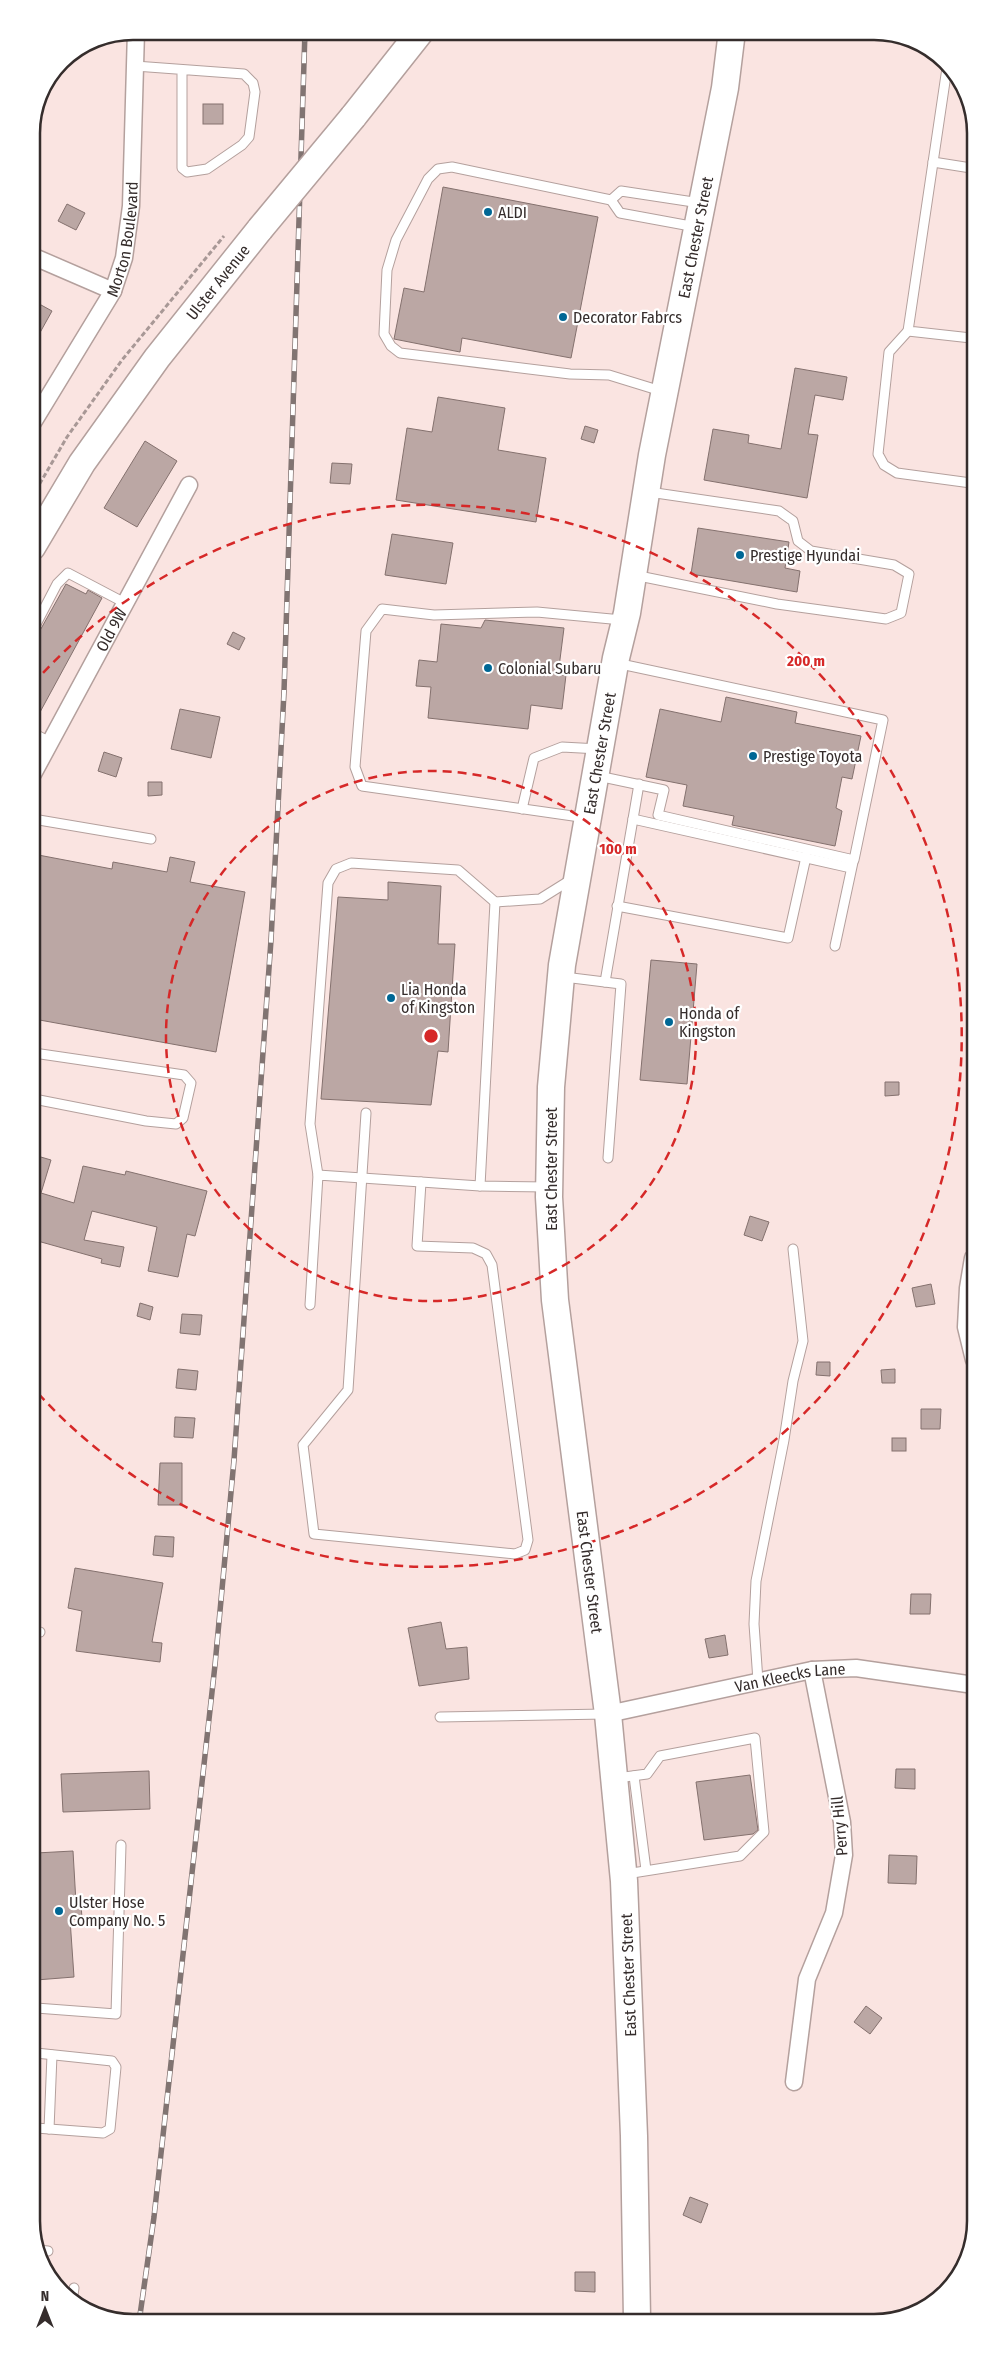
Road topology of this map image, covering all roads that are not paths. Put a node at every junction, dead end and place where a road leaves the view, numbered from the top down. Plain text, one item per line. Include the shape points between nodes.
1 (136, 40) edge
2 (414, 40) edge
3 (731, 40) edge
4 (135, 66) junction
5 (182, 70) junction
6 (946, 74) edge
7 (933, 162) junction
8 (967, 167) edge
9 (611, 200) junction
10 (700, 216) junction
11 (40, 259) edge
12 (113, 291) junction
13 (908, 331) junction
14 (967, 338) edge
15 (665, 393) junction
16 (40, 411) edge
17 (967, 482) edge
18 (190, 485) dead end
19 (646, 491) junction
20 (40, 534) edge
21 (633, 575) junction
22 (126, 603) junction
23 (40, 617) edge
24 (625, 621) junction
25 (615, 663) junction
26 (40, 736) edge
27 (50, 742) junction
28 (600, 749) junction
29 (40, 761) edge
30 (595, 775) junction
31 (639, 784) junction
32 (522, 809) junction
33 (588, 818) junction
34 (633, 819) junction
35 (40, 820) edge
36 (151, 839) dead end
37 (806, 857) junction
38 (853, 864) junction
39 (578, 875) junction
40 (495, 902) junction
41 (617, 906) junction
42 (835, 946) dead end
43 (561, 977) junction
44 (604, 982) junction
45 (40, 1054) edge
46 (40, 1100) edge
47 (366, 1114) dead end
48 (608, 1158) dead end
49 (318, 1175) junction
50 (363, 1178) junction
51 (421, 1182) junction
52 (480, 1186) junction
53 (550, 1187) junction
54 (793, 1249) dead end
55 (310, 1305) dead end
56 (967, 1308) edge
57 (967, 1331) edge
58 (812, 1670) junction
59 (758, 1681) junction
60 (967, 1684) edge
61 (608, 1714) junction
62 (440, 1717) dead end
63 (624, 1777) junction
64 (121, 1845) dead end
65 (635, 1872) junction
66 (40, 2008) edge
67 (40, 2054) edge
68 (52, 2055) junction
69 (794, 2082) dead end
70 (40, 2128) edge
71 (49, 2129) junction
72 (45, 2251) edge
73 (48, 2251) dead end
74 (74, 2288) dead end
75 (73, 2293) edge
76 (637, 2314) edge

1 - 4 street, Morton Boulevard
2 - 20 main road, Ulster Avenue, bridge via 146,374 82,463
3 - 10 main road, East Chester Street via 726,88
4 - 5 lane
4 - 12 street, Morton Boulevard via 131,206 124,258
5 - 5 lane via 244,74 253,83 255,92 249,137 207,169 187,172 182,168
6 - 7 lane
7 - 8 lane
7 - 13 lane
9 - 10 lane via 620,213
9 - 10 lane via 621,190
9 - 15 lane via 452,167 438,169 428,179 396,240 387,270 384,334 400,353 570,374 609,375
10 - 15 main road, East Chester Street
11 - 12 street
12 - 16 street, Morton Boulevard
13 - 14 lane
13 - 17 lane via 889,352 878,454 884,465 898,473
15 - 19 main road, East Chester Street
18 - 22 street, Old 9W
19 - 21 main road, East Chester Street
19 - 21 lane via 779,511 793,520 798,541 811,551 894,565 909,574 901,613 886,619 777,604
21 - 24 main road, East Chester Street
22 - 23 lane via 68,573 57,584
22 - 27 street, Old 9W
24 - 25 main road, East Chester Street
24 - 32 lane via 537,612 434,615 382,609 366,631 355,768 362,786
25 - 28 main road, East Chester Street
25 - 38 lane via 883,720
26 - 27 lane
27 - 29 street, Old 9W
28 - 30 main road, East Chester Street
28 - 32 lane via 562,747 534,758
30 - 31 lane
30 - 33 main road, East Chester Street
31 - 34 lane
31 - 38 lane via 664,790 658,815
32 - 33 lane
33 - 39 main road, East Chester Street
34 - 37 lane
34 - 41 lane
35 - 36 lane
37 - 38 lane
37 - 41 lane via 788,938
38 - 42 lane
39 - 40 lane via 540,899
39 - 43 main road, East Chester Street
40 - 49 lane via 458,870 351,863 336,869 328,883 310,1124
40 - 52 lane
41 - 44 lane
43 - 44 lane
43 - 53 main road, East Chester Street via 551,1087
44 - 48 lane via 621,984
45 - 46 lane via 184,1075 191,1083 183,1118 176,1124
47 - 50 lane
49 - 50 lane
49 - 55 lane
50 - 51 lane
50 - 51 lane via 348,1390 302,1445 314,1534 515,1554 525,1550 528,1540 492,1265 486,1254 473,1248 417,1246
51 - 52 lane
52 - 53 lane
53 - 61 main road, East Chester Street via 555,1300
54 - 59 lane via 803,1341 756,1580 754,1624
56 - 57 street
58 - 59 street, Van Kleecks Lane
58 - 60 street, Van Kleecks Lane via 856,1668
58 - 69 street, Perry Hill via 842,1822 844,1856 834,1913 807,1979
59 - 61 street, Van Kleecks Lane
61 - 62 lane
61 - 63 main road, East Chester Street
63 - 65 main road, East Chester Street
63 - 65 lane via 647,1774 660,1756 754,1738 764,1832 740,1856
64 - 66 lane via 116,2014
65 - 76 main road, East Chester Street via 633,2126
67 - 68 lane
68 - 71 lane
68 - 71 lane via 112,2060 116,2067 110,2129 103,2133
70 - 71 lane
72 - 73 lane
74 - 75 lane

